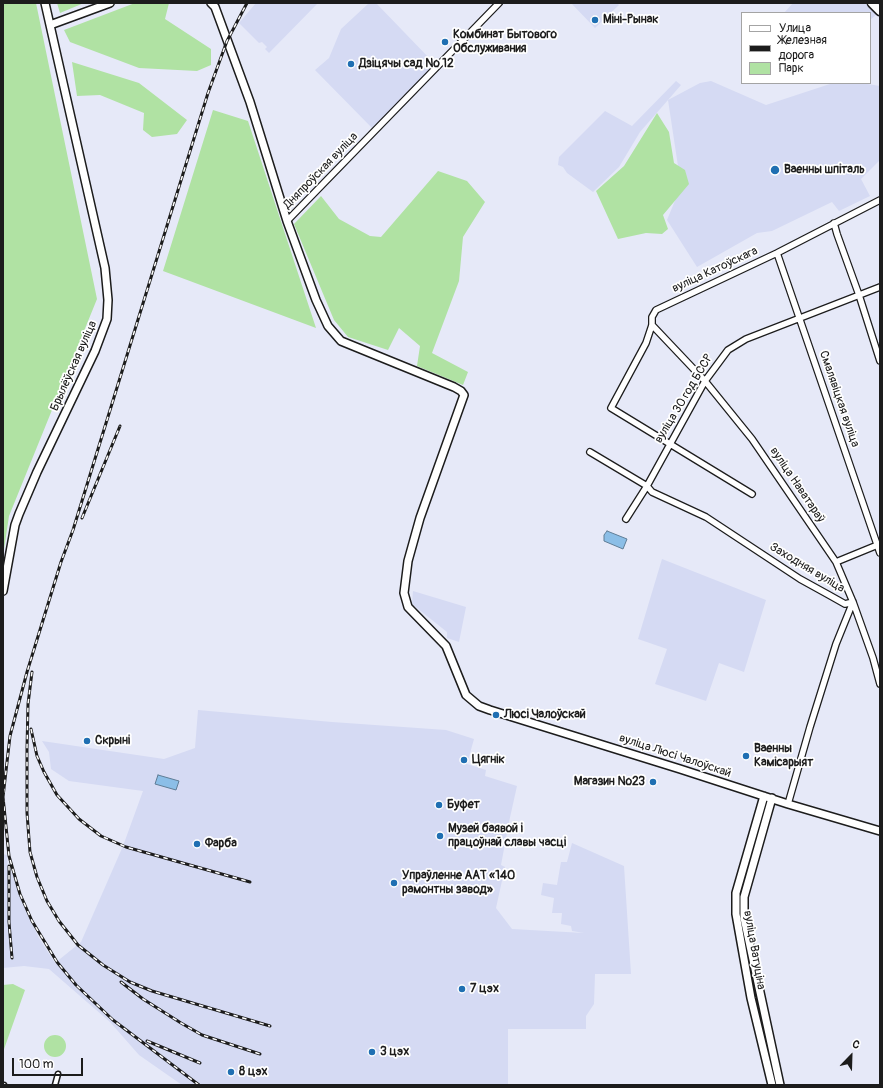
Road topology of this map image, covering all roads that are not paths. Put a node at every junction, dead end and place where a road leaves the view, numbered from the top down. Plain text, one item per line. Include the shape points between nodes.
1 (45, 3) edge
2 (110, 3) edge
3 (211, 3) edge
4 (499, 3) edge
5 (872, 3) edge
6 (880, 11) edge
7 (50, 25) junction
8 (880, 200) edge
9 (287, 221) junction
10 (834, 223) junction
11 (777, 253) junction
12 (880, 287) edge
13 (859, 295) junction
14 (800, 319) junction
15 (652, 325) junction
16 (880, 361) edge
17 (705, 381) junction
18 (670, 443) junction
19 (590, 452) dead end
20 (647, 486) junction
21 (752, 494) dead end
22 (626, 519) dead end
23 (879, 544) edge
24 (880, 553) edge
25 (836, 562) junction
26 (3, 591) edge
27 (853, 602) junction
28 (880, 684) edge
29 (764, 796) junction
30 (772, 798) junction
31 (788, 804) junction
32 (880, 831) edge
33 (58, 1074) dead end
34 (55, 1085) edge
35 (772, 1085) edge
36 (780, 1085) edge

1 - 7 street
2 - 7 street
3 - 9 street, Дняпроўская вуліца via 215,7 250,102
4 - 9 street, Дняпроўская вуліца
5 - 6 main road
7 - 26 street, Брылёўская вуліца via 105,268 107,319 95,351 19,514
8 - 10 street, вуліца Катоўскага
9 - 29 street, вуліца Люсі Чалоўскай via 316,300 328,326 341,341 454,387 464,395 420,518 408,561 404,594 408,607 446,646 466,695 490,710
10 - 11 street, вуліца Катоўскага
10 - 13 street
11 - 14 street, Смалявіцкая вуліца
11 - 15 street, вуліца Катоўскага via 656,310
12 - 13 street, вуліца 30 год БССР
13 - 14 street, вуліца 30 год БССР
13 - 16 street
14 - 17 street, вуліца 30 год БССР via 746,340 728,350
14 - 23 street, Смалявіцкая вуліца
15 - 17 street, вуліца Наватараў
15 - 18 street, вуліца Катоўскага via 646,343 611,408
17 - 18 street, вуліца 30 год БССР
17 - 25 street, вуліца Наватараў via 752,439
18 - 20 street, вуліца 30 год БССР
18 - 21 street
19 - 20 street, Заходняя вуліца
20 - 22 street, вуліца 30 год БССР
20 - 27 street, Заходняя вуліца via 652,492 706,517 800,579 845,604
23 - 24 street, Смалявіцкая вуліца
23 - 25 street
25 - 27 street, вуліца Наватараў
27 - 28 street, вуліца Наватараў
27 - 31 street, Заходняя вуліца via 834,651
29 - 30 street, вуліца Люсі Чалоўскай
29 - 35 street, вуліца Ватуціна via 736,893 736,914 751,998
30 - 31 street, вуліца Люсі Чалоўскай
30 - 36 street, вуліца Ватуціна via 744,897 744,918
31 - 32 street, вуліца Люсі Чалоўскай
33 - 34 street

